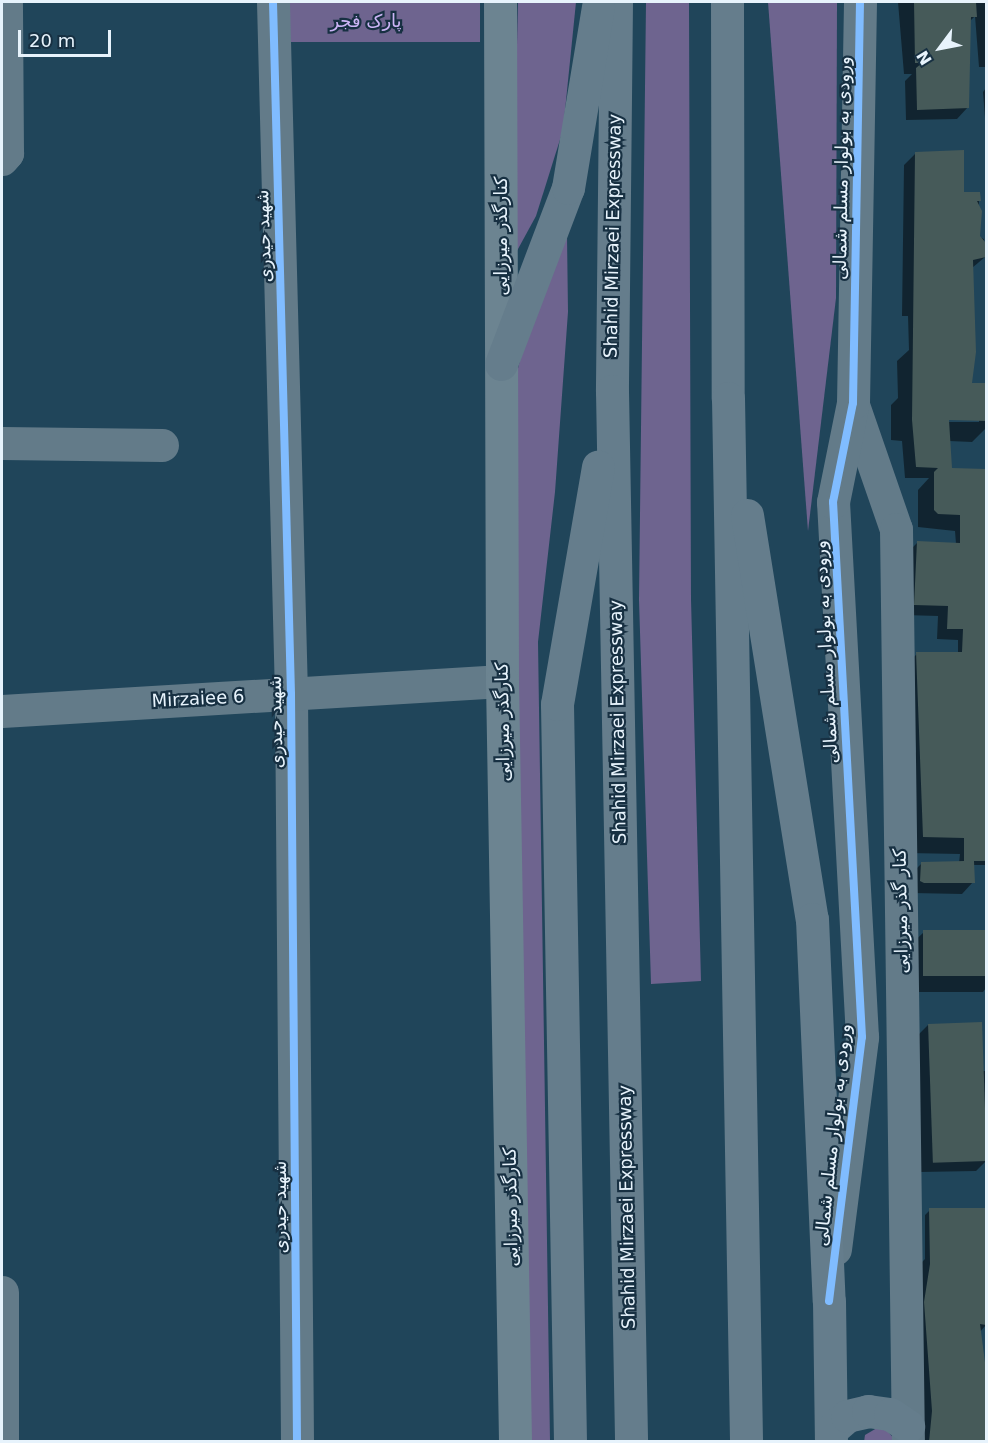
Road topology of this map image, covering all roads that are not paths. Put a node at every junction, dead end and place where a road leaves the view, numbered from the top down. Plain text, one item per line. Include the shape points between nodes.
1 (6, 2) edge
2 (273, 2) edge
3 (500, 2) edge
4 (599, 2) edge
5 (616, 2) edge
6 (727, 2) edge
7 (860, 2) edge
8 (4, 156) edge
9 (501, 364) junction
10 (612, 391) junction
11 (728, 398) junction
12 (853, 403) junction
13 (2, 444) edge
14 (162, 445) dead end
15 (502, 681) junction
16 (291, 694) junction
17 (2, 711) edge
18 (2, 1292) edge
19 (829, 1301) junction
20 (2, 1354) edge
21 (908, 1434) edge
22 (831, 1436) edge
23 (2, 1442) edge
24 (297, 1442) edge
25 (515, 1442) edge
26 (570, 1442) edge
27 (631, 1442) edge
28 (746, 1442) edge

1 - 8 street
2 - 16 street, شهید حیدری
3 - 9 main road, کنارگذر میرزایی
4 - 9 highway via 568,188
5 - 10 highway, Shahid Mirzaei Expressway
6 - 11 highway
7 - 12 street, ورودی به بولوار مسلم شمالی
9 - 15 main road, کنارگذر میرزایی
10 - 26 highway via 557,704
10 - 27 highway, Shahid Mirzaei Expressway
11 - 19 highway via 812,919
11 - 28 highway
12 - 19 street, ورودی به بولوار مسلم شمالی via 833,502 862,1037
12 - 21 street, کنار گذر میرزایی via 896,529
13 - 14 street
15 - 16 street, Mirzaiee 6
15 - 25 main road, کنارگذر میرزایی
16 - 17 street, Mirzaiee 6
16 - 24 street, شهید حیدری
18 - 20 street
19 - 22 highway
20 - 23 street
21 - 22 highway via 890,1414 868,1411 847,1416

